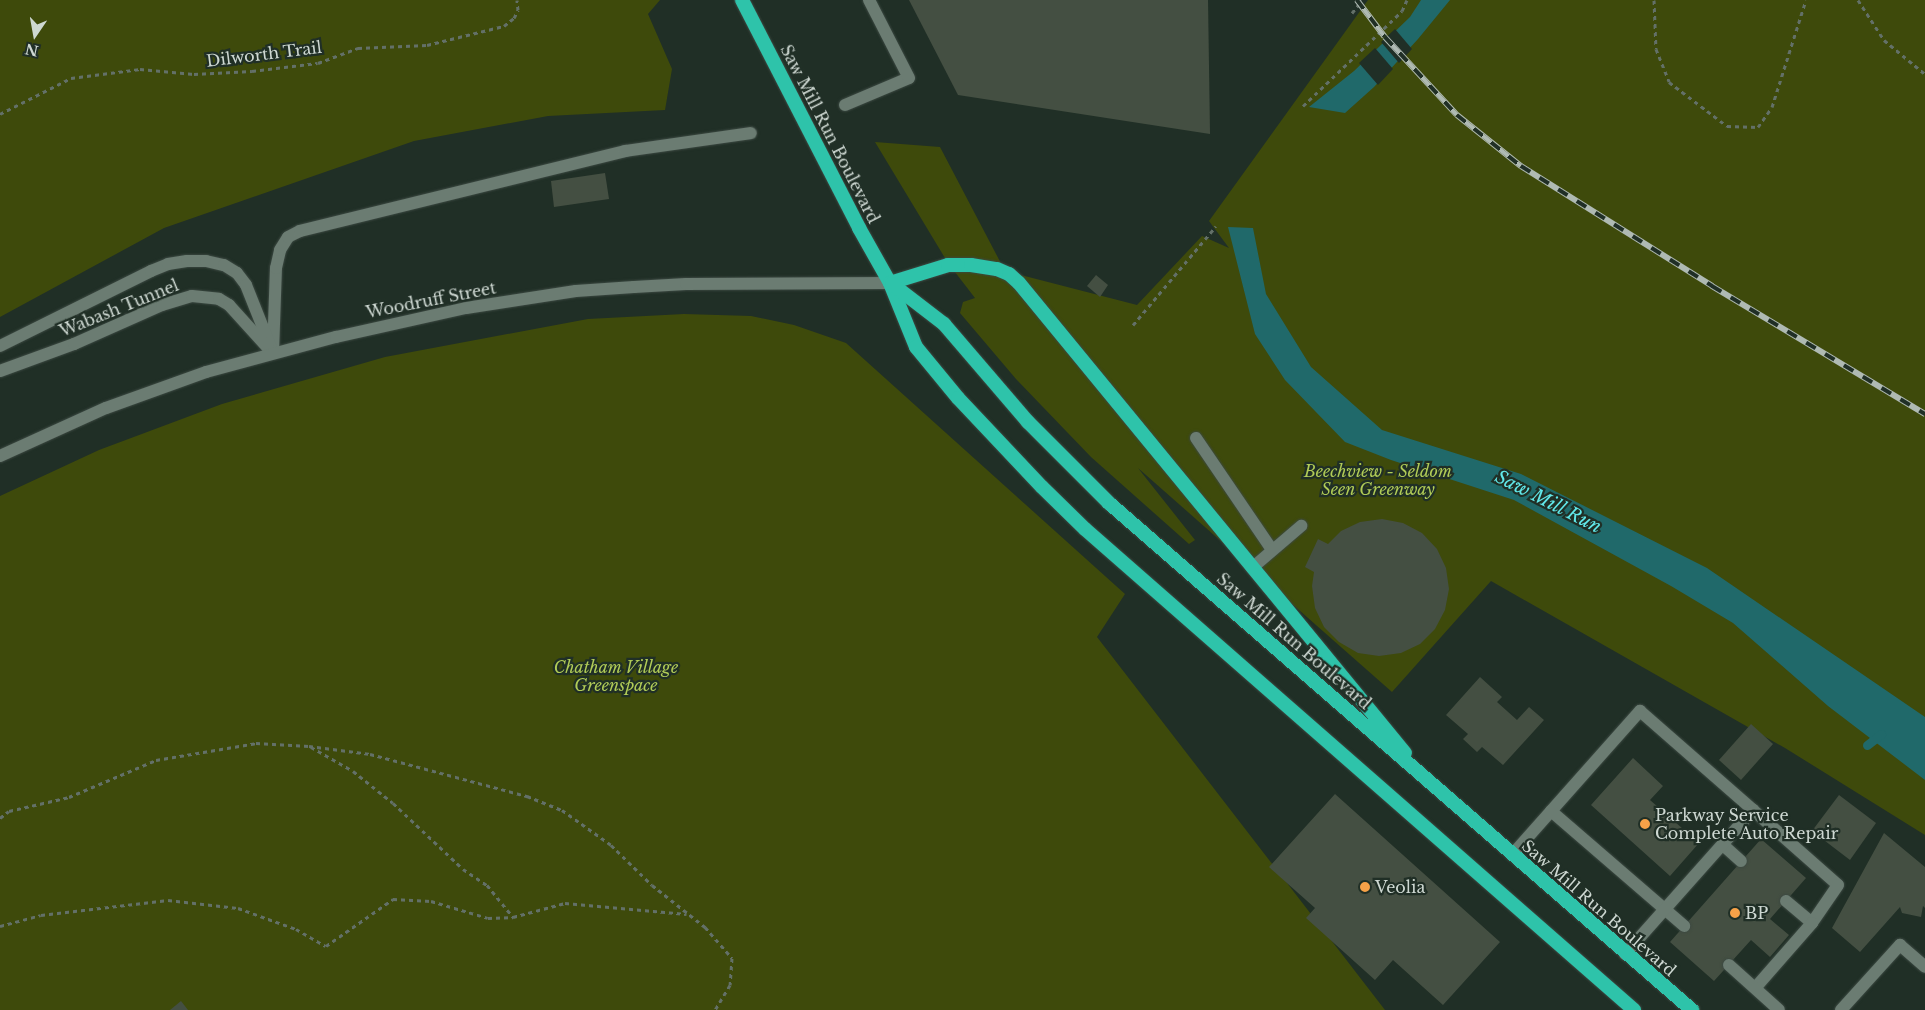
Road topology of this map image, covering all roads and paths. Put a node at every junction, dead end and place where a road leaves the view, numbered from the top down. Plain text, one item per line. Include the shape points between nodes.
1 (517, 0) edge
2 (742, 0) edge
3 (869, 0) edge
4 (1362, 0) edge
5 (1407, 0) edge
6 (1654, 0) edge
7 (1806, 0) edge
8 (1858, 0) edge
9 (1352, 12) dead end
10 (1925, 74) edge
11 (845, 105) dead end
12 (1303, 106) dead end
13 (0, 114) edge
14 (751, 133) dead end
15 (1216, 226) dead end
16 (890, 283) junction
17 (1133, 325) dead end
18 (0, 346) edge
19 (273, 353) junction
20 (0, 371) edge
21 (1196, 438) dead end
22 (0, 456) edge
23 (1301, 526) dead end
24 (1272, 550) junction
25 (1252, 568) junction
26 (309, 746) junction
27 (1433, 786) junction
28 (1754, 810) junction
29 (1551, 811) junction
30 (0, 818) edge
31 (1723, 845) junction
32 (1512, 855) junction
33 (1742, 861) dead end
34 (1786, 901) dead end
35 (1665, 910) junction
36 (687, 914) junction
37 (514, 916) junction
38 (1812, 923) junction
39 (0, 926) edge
40 (1684, 926) dead end
41 (1625, 954) junction
42 (1729, 965) dead end
43 (1925, 967) edge
44 (1754, 988) junction
45 (715, 1010) edge
46 (1634, 1010) edge
47 (1692, 1010) edge
48 (1779, 1010) edge
49 (1841, 1010) edge

1 - 13 path, Dilworth Trail via 518,10 514,18 504,26 427,45 358,48 318,63 252,71 194,74 140,69 71,78
2 - 16 highway, Saw Mill Run Boulevard
3 - 11 street via 909,78
4 - 9 path
5 - 12 path via 1402,12
6 - 7 path via 1656,49 1669,82 1727,126 1758,127 1772,107
8 - 10 path via 1884,40
14 - 19 street via 625,151 300,231 288,238 280,250 276,268
15 - 17 path
16 - 19 street, Woodruff Street via 686,284 576,291 400,321
16 - 25 highway via 948,265 984,265 1009,274
16 - 27 highway, Saw Mill Run Boulevard via 944,324 1028,422 1110,503
16 - 46 highway, Saw Mill Run Boulevard via 916,347 958,398 1042,487 1085,529
18 - 19 street, Wabash Tunnel via 151,271 168,264 196,261 224,265 237,273 246,285
19 - 20 street, Wabash Tunnel via 229,305 212,298 192,296 162,305 74,344
19 - 22 street, Woodruff Street via 157,389
21 - 24 street
23 - 24 street
24 - 25 street
25 - 27 highway
26 - 30 path via 256,743 156,760 69,797 9,811
26 - 36 path via 370,754 527,796 562,810 611,845
26 - 37 path via 353,770 393,803 462,869 487,885
27 - 32 highway, Saw Mill Run Boulevard
28 - 29 street via 1640,711
28 - 31 street
28 - 38 street via 1838,885
29 - 32 street
29 - 35 street
31 - 33 street
31 - 35 street
32 - 41 highway, Saw Mill Run Boulevard
34 - 38 street
35 - 40 street
35 - 41 street
36 - 37 path via 565,903
36 - 45 path via 705,927 732,958 730,985
37 - 39 path via 488,918 431,901 393,899 326,946 296,929 238,908 168,900 41,915
38 - 44 street
41 - 47 highway, Saw Mill Run Boulevard
42 - 44 street
43 - 49 street via 1900,945
44 - 48 street

